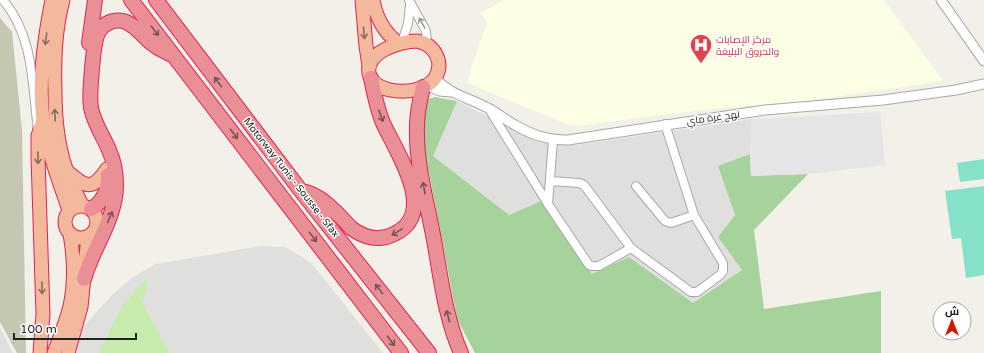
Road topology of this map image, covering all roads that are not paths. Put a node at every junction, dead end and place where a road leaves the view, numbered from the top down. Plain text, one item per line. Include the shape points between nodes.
1 (2, 0) edge
2 (52, 0) edge
3 (63, 0) edge
4 (95, 0) edge
5 (131, 0) edge
6 (156, 0) edge
7 (362, 0) edge
8 (372, 0) edge
9 (941, 0) edge
10 (410, 2) edge
11 (400, 43) junction
12 (427, 44) junction
13 (174, 56) junction
14 (984, 61) edge
15 (370, 72) junction
16 (428, 83) junction
17 (984, 84) edge
18 (488, 108) junction
19 (43, 120) junction
20 (665, 124) junction
21 (38, 136) junction
22 (553, 140) junction
23 (107, 169) junction
24 (66, 170) junction
25 (550, 181) junction
26 (636, 186) dead end
27 (301, 191) junction
28 (548, 204) junction
29 (86, 207) junction
30 (69, 210) junction
31 (694, 215) junction
32 (70, 234) junction
33 (88, 236) junction
34 (631, 248) junction
35 (84, 279) junction
36 (40, 353) edge
37 (54, 353) edge
38 (68, 353) edge
39 (401, 353) edge
40 (430, 353) edge
41 (461, 353) edge

1 - 21 street via 16,19 25,39
2 -> 19 highway via 44,48
24 -> 3 highway via 56,124 54,66 56,36
4 - 23 highway via 83,101 88,123
5 -> 13 highway, Motorway Tunis - Sousse - Sfax
27 -> 6 highway, Motorway Tunis - Sousse - Sfax
7 -> 15 highway
8 - 11 highway via 383,28
9 - 14 street
10 - 11 street via 408,24
12 -> 10 street via 426,31
11 - 12 highway via 417,41
11 - 15 highway via 373,58
12 - 16 highway via 435,52 439,62 439,67
35 -> 13 highway via 116,199 114,165 91,107 90,89 96,36 106,23 122,21 158,48
13 -> 39 highway, Motorway Tunis - Sousse - Sfax
15 - 16 highway via 377,85 393,91 407,91
15 -> 27 highway via 380,114 400,156 413,192 414,205 410,219 402,230 389,236 369,237 356,232 318,197
16 - 18 street, نهج غرة ماي via 440,91 452,92
41 -> 16 highway via 451,327 444,297 418,154 417,124
17 - 20 street, نهج غرة ماي via 883,100 765,110
18 - 22 street, نهج غرة ماي via 514,125
18 - 28 street
19 - 21 highway
19 - 30 highway
20 - 22 street, نهج غرة ماي via 568,140
20 - 31 street
21 -> 36 highway via 43,314
22 - 25 street
23 - 24 highway via 97,182 90,185 81,183
23 - 29 highway via 106,192 100,202
24 - 29 highway
25 - 28 street
25 - 34 street via 584,185
26 - 31 street via 665,221 671,223
40 -> 27 highway, Motorway Tunis - Sousse - Sfax
28 - 34 street via 589,265 599,266
29 - 30 highway via 77,206
29 - 33 highway via 96,216 97,226
30 - 32 highway via 65,225
31 - 34 street via 724,267 720,275 697,292 691,292
32 - 33 highway via 79,238
32 - 37 highway via 73,257 71,297
33 - 35 highway
35 - 38 highway via 78,318

